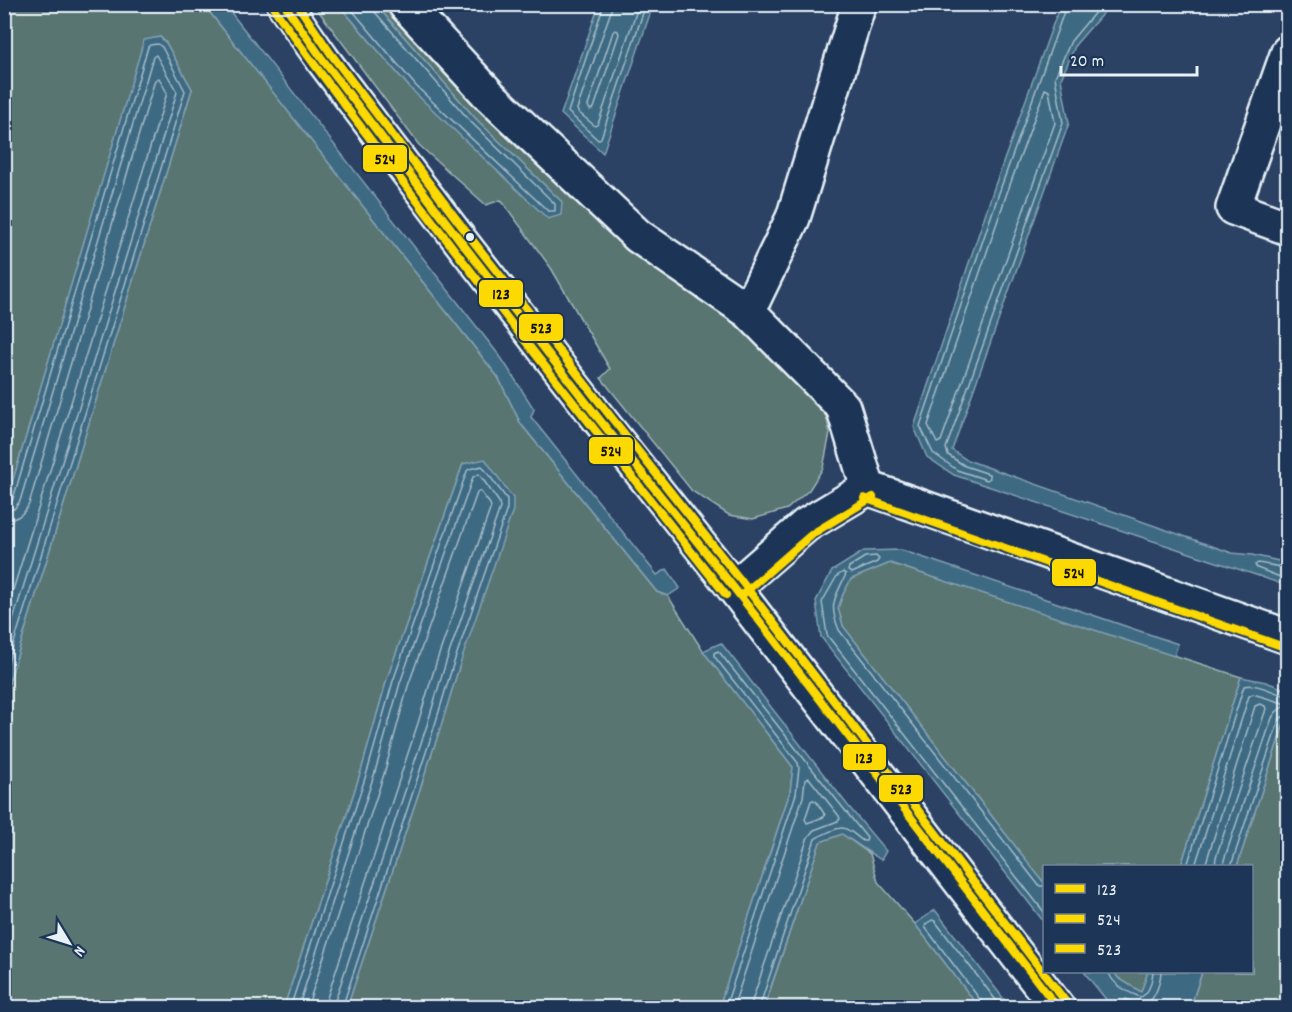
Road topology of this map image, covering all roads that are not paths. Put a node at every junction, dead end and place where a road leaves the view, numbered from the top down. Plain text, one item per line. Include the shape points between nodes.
1 (284, 4) edge
2 (405, 4) edge
3 (859, 4) edge
4 (1287, 52) edge
5 (1287, 228) edge
6 (748, 311) junction
7 (868, 488) junction
8 (735, 588) junction
9 (1287, 637) edge
10 (1058, 1008) edge

1 - 8 street via 462,243
2 - 6 street via 490,96 638,236
3 - 6 street via 793,218
4 - 5 street via 1233,208
6 - 7 street via 843,408
7 - 8 street via 806,525
7 - 9 street
8 - 10 street

